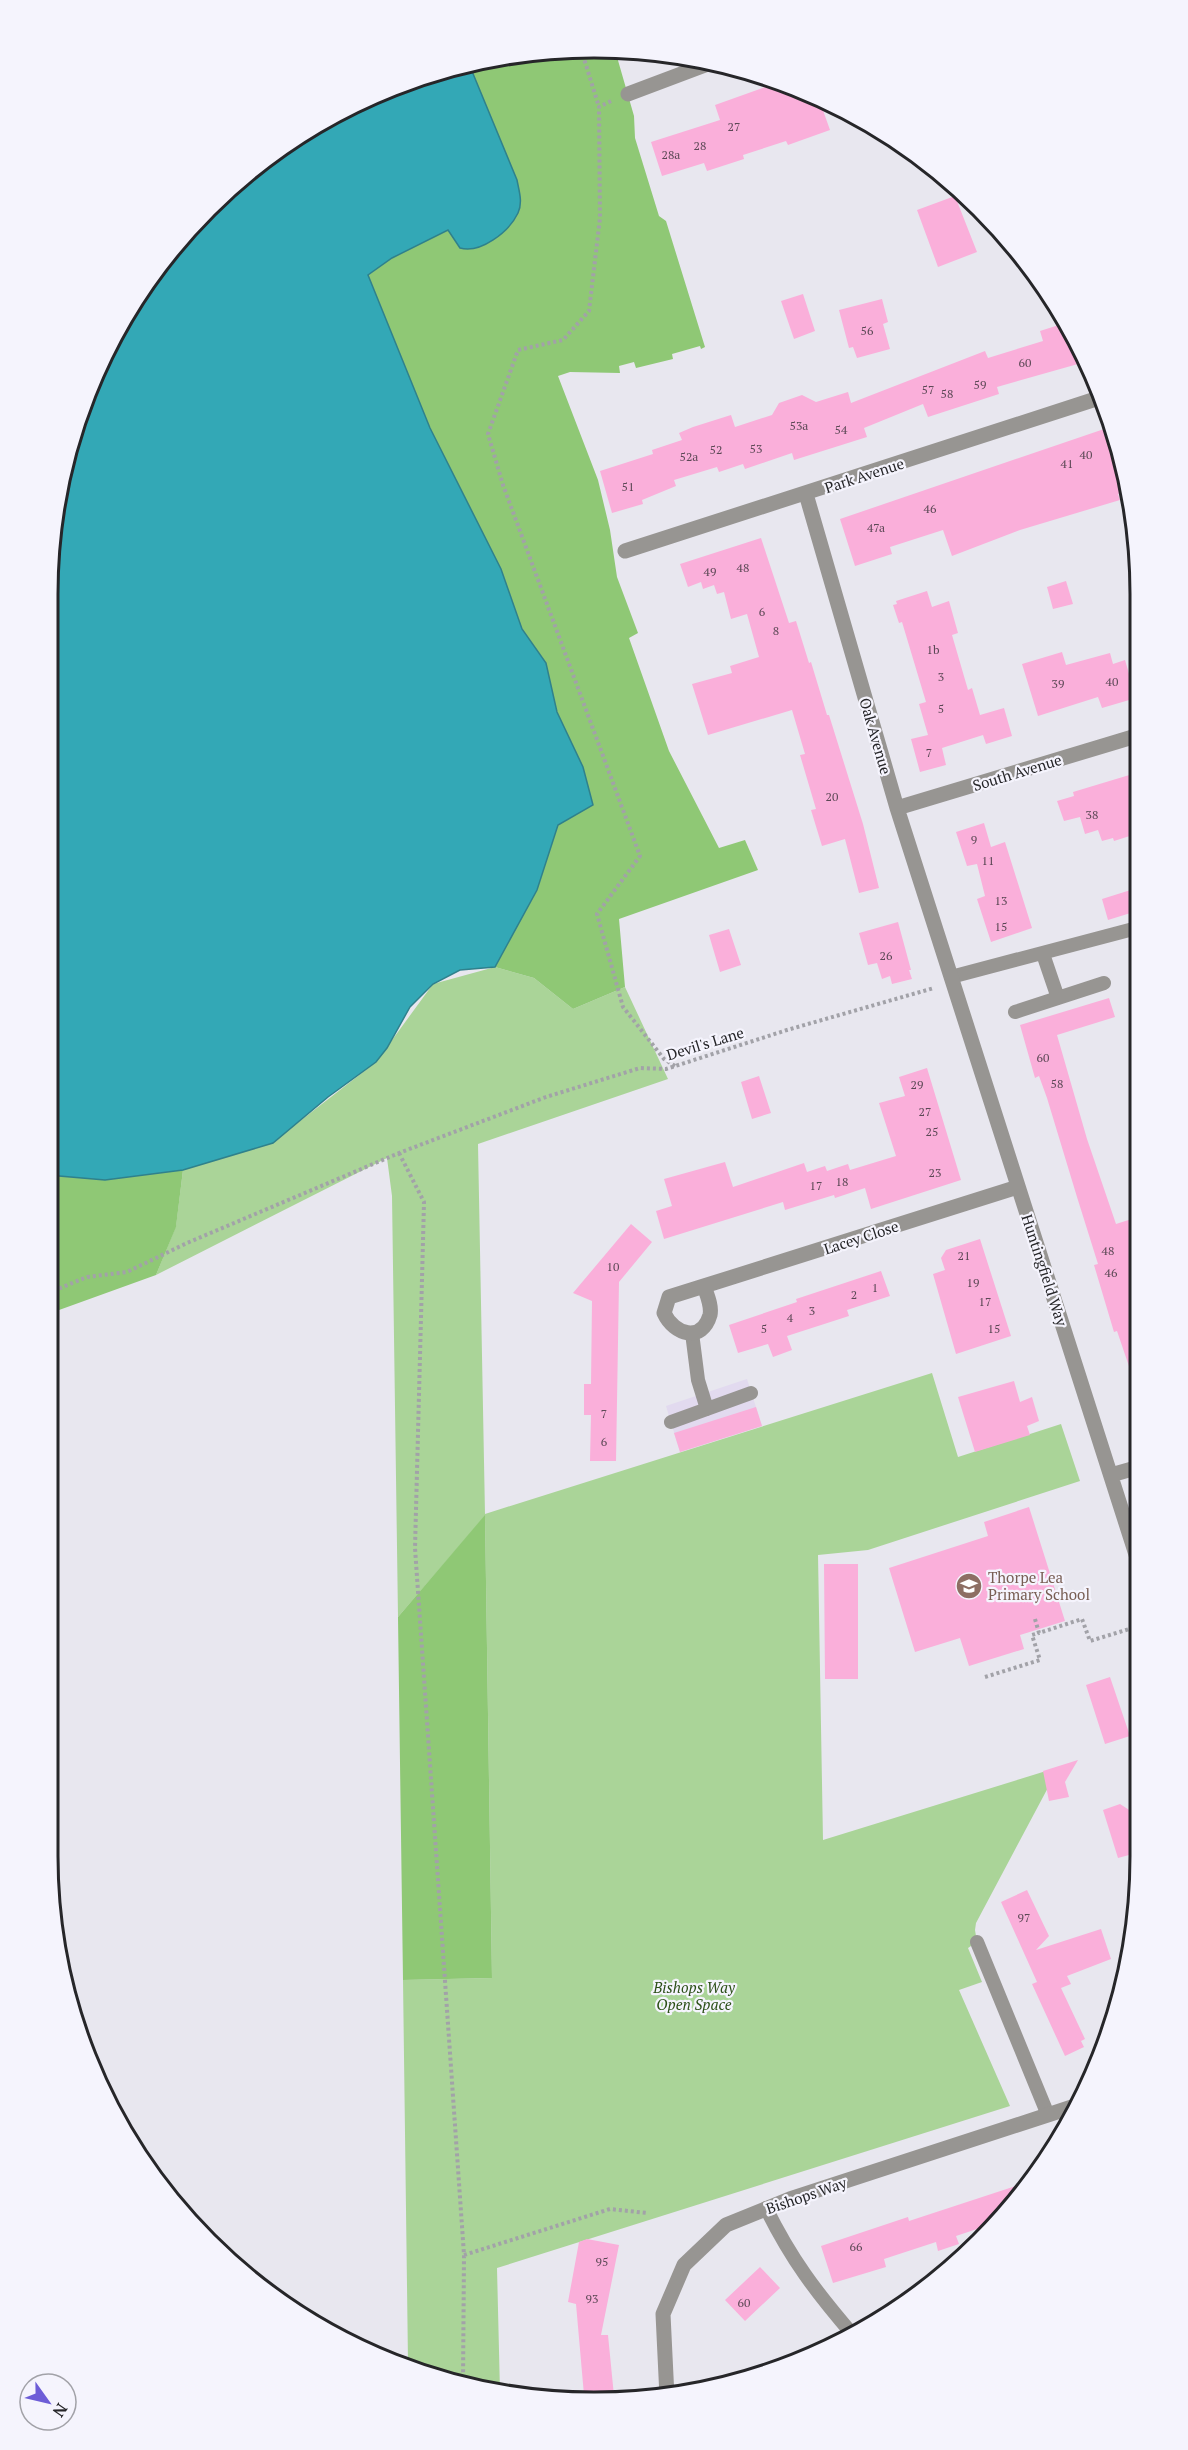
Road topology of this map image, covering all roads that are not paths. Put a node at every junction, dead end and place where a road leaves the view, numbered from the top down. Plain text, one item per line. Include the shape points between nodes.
1 (696, 69) edge
2 (628, 94) road end
3 (1093, 401) edge
4 (806, 494) junction
5 (626, 551) dead end
6 (1130, 738) edge
7 (897, 808) junction
8 (1130, 930) edge
9 (1043, 954) junction
10 (952, 980) junction
11 (1104, 983) dead end
12 (1058, 998) junction
13 (1015, 1012) dead end
14 (1018, 1187) junction
15 (704, 1286) junction
16 (692, 1333) junction
17 (752, 1393) dead end
18 (707, 1409) junction
19 (671, 1422) dead end
20 (1130, 1470) edge
21 (1111, 1475) junction
22 (1130, 1535) edge
23 (977, 1942) dead end
24 (1066, 2109) edge
25 (1048, 2115) junction
26 (766, 2208) junction
27 (847, 2328) edge
28 (666, 2387) edge

1 - 2 street
3 - 4 street, Park Avenue
4 - 5 street, Park Avenue
4 - 7 street, Oak Avenue
6 - 7 street, South Avenue
7 - 10 street, Oak Avenue
8 - 9 lane
9 - 10 lane
9 - 12 lane
10 - 14 street, Huntingfield Way
11 - 12 lane
12 - 13 lane
14 - 15 street, Lacey Close
14 - 21 street, Huntingfield Way
15 - 16 street via 710,1314 703,1327
15 - 16 street, Lacey Close via 669,1298 664,1313 669,1324 680,1332
16 - 18 lane via 698,1380
17 - 18 lane
18 - 19 lane
20 - 21 street
21 - 22 street, Huntingfield Way
23 - 25 lane
24 - 25 street, Bishops Way
25 - 26 street, Bishops Way
26 - 27 lane via 795,2262
26 - 28 street, Bishops Way via 726,2225 684,2265 663,2314

